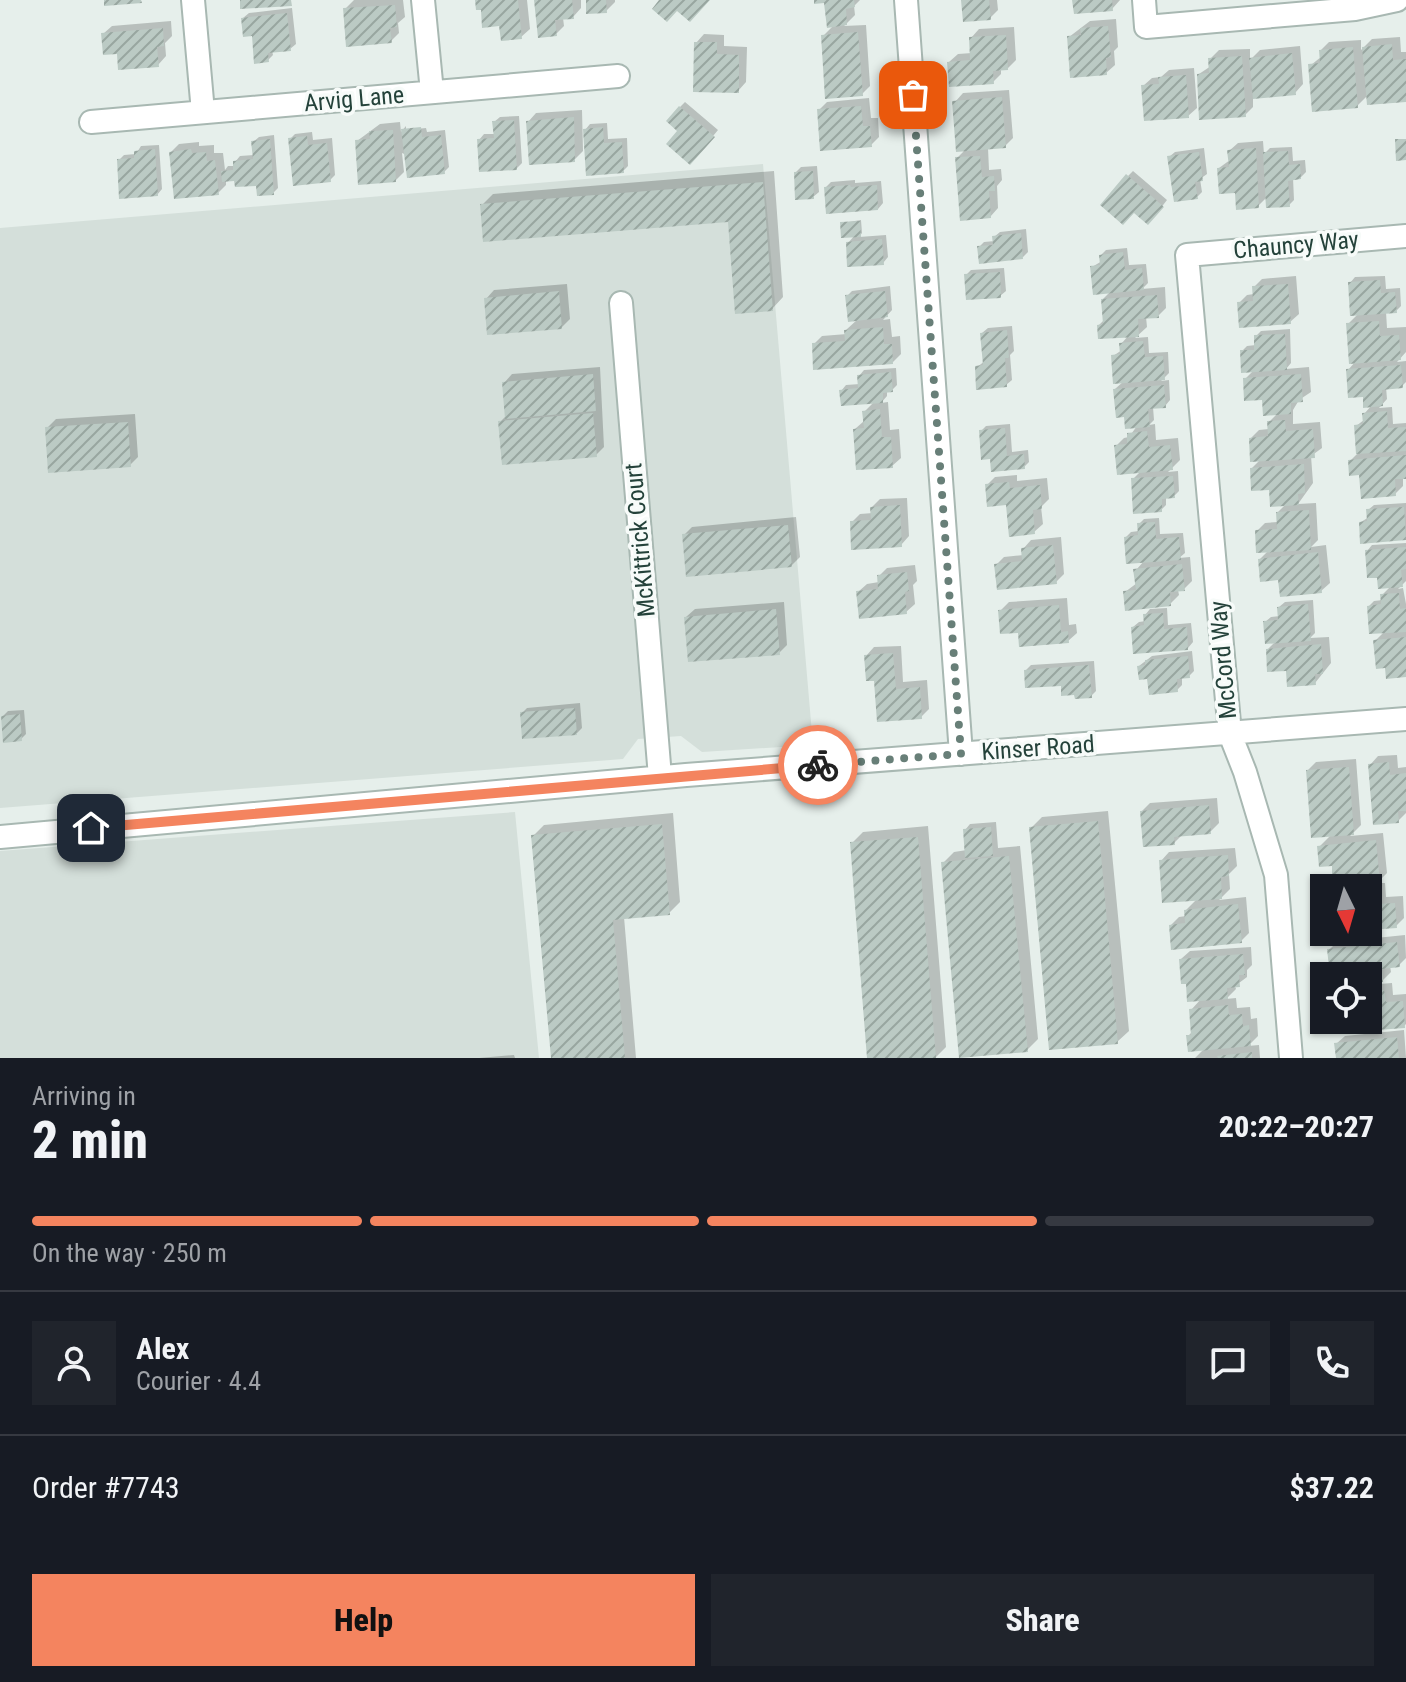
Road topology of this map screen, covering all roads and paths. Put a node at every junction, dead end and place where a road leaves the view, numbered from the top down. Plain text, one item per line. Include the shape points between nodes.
1 (193, 0) edge
2 (423, 0) edge
3 (906, 0) edge
4 (1144, 0) edge
5 (1397, 0) edge
6 (618, 76) dead end
7 (432, 92) junction
8 (203, 112) junction
9 (91, 122) dead end
10 (1406, 236) edge
11 (1187, 255) joint
12 (621, 303) dead end
13 (1406, 719) edge
14 (1230, 734) junction
15 (961, 754) junction
16 (660, 777) junction
17 (0, 837) edge
18 (1291, 1058) edge

1 - 8 street
2 - 7 street
3 - 15 street
4 - 5 street via 1146,27 1355,9
6 - 7 street, Arvig Lane
7 - 8 street, Arvig Lane
8 - 9 street, Arvig Lane
10 - 11 street, Chauncy Way
11 - 14 street, McCord Way
12 - 16 street, McKittrick Court
13 - 14 street, Kinser Road
14 - 15 street, Kinser Road
14 - 18 street, McCord Way via 1276,875
15 - 16 street, Kinser Road
16 - 17 street, Kinser Road

